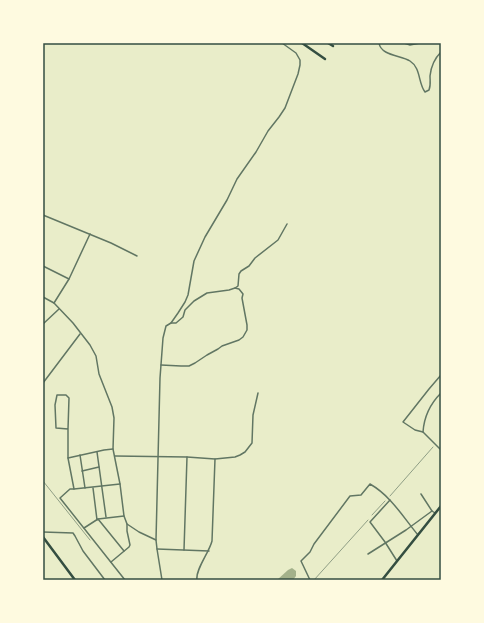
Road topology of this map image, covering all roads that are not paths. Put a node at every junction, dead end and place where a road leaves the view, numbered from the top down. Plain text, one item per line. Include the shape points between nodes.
1 (282, 43) edge
2 (302, 43) edge
3 (328, 43) edge
4 (379, 43) edge
5 (404, 43) edge
6 (420, 43) edge
7 (333, 46) dead end
8 (441, 52) edge
9 (326, 59) dead end
10 (43, 215) edge
11 (287, 224) dead end
12 (90, 234) junction
13 (137, 256) dead end
14 (43, 266) edge
15 (69, 279) junction
16 (235, 288) junction
17 (43, 297) edge
18 (54, 302) junction
19 (59, 309) junction
20 (171, 323) junction
21 (43, 324) edge
22 (80, 333) junction
23 (161, 365) junction
24 (441, 375) edge
25 (43, 384) edge
26 (258, 393) dead end
27 (441, 393) edge
28 (68, 429) junction
29 (423, 432) junction
30 (113, 449) junction
31 (441, 450) edge
32 (97, 452) junction
33 (80, 455) junction
34 (115, 456) junction
35 (158, 457) junction
36 (187, 457) junction
37 (68, 458) junction
38 (215, 459) junction
39 (99, 467) junction
40 (82, 471) junction
41 (120, 484) junction
42 (102, 487) junction
43 (84, 488) junction
44 (93, 488) junction
45 (74, 489) junction
46 (421, 494) dead end
47 (390, 500) junction
48 (441, 506) edge
49 (434, 512) junction
50 (124, 516) junction
51 (106, 517) junction
52 (97, 519) junction
53 (127, 524) junction
54 (411, 527) junction
55 (84, 528) junction
56 (43, 532) edge
57 (418, 535) junction
58 (43, 537) edge
59 (156, 540) junction
60 (385, 542) junction
61 (157, 549) junction
62 (184, 550) junction
63 (124, 551) junction
64 (209, 551) junction
65 (368, 554) dead end
66 (397, 561) junction
67 (111, 562) junction
68 (75, 580) edge
69 (105, 580) edge
70 (125, 580) edge
71 (162, 580) edge
72 (197, 580) edge
73 (310, 580) edge
74 (383, 580) edge

1 - 20 street via 296,53 300,60 298,74 285,108 237,179 205,237 194,261 188,295
2 - 9 highway
3 - 7 highway
4 - 8 street via 383,51 405,59 416,67 425,92 429,90 430,74 435,59
5 - 6 street
10 - 12 street
11 - 16 street via 278,240 241,271 238,286
12 - 13 street
12 - 15 street
14 - 15 street
15 - 18 street
16 - 20 street via 207,293 194,301 176,323
16 - 23 street via 243,294 248,325 243,337 222,346 189,366
17 - 18 street
18 - 19 street
19 - 21 street
19 - 22 street via 74,323
20 - 23 street via 166,326 163,338
22 - 25 street
22 - 30 street via 96,356 99,374 112,407
23 - 35 street
24 - 29 street via 403,422
26 - 38 street via 253,415 252,443 249,448 235,457
27 - 29 street via 429,408
28 - 28 street via 69,398 66,395 57,395 56,428
28 - 37 street
29 - 31 street
30 - 32 street
30 - 34 street
32 - 33 street
32 - 39 street
33 - 37 street
33 - 40 street
34 - 35 street
34 - 41 street
35 - 36 street
35 - 59 street
36 - 38 street
36 - 62 street
37 - 45 street
38 - 64 street via 212,541
39 - 40 street
39 - 42 street
40 - 43 street
41 - 42 street
41 - 50 street
42 - 44 street
42 - 51 street
43 - 44 street
43 - 45 street
44 - 52 street
45 - 55 street via 70,489 60,498
46 - 49 street
47 - 54 street
47 - 60 street via 370,522
47 - 73 street via 370,484 361,496 350,496 310,552 300,561
48 - 49 highway
49 - 54 street
49 - 57 highway
50 - 51 street
50 - 53 street
51 - 52 street
52 - 55 street
52 - 63 street
53 - 59 street
53 - 63 street via 130,545
54 - 57 street
54 - 60 street
55 - 67 street
56 - 69 street via 73,533
57 - 66 highway
58 - 68 highway
59 - 61 street
60 - 65 street
60 - 66 street
61 - 62 street
61 - 71 street
62 - 64 street
63 - 67 street
64 - 72 street via 197,573
66 - 74 highway
67 - 70 street

